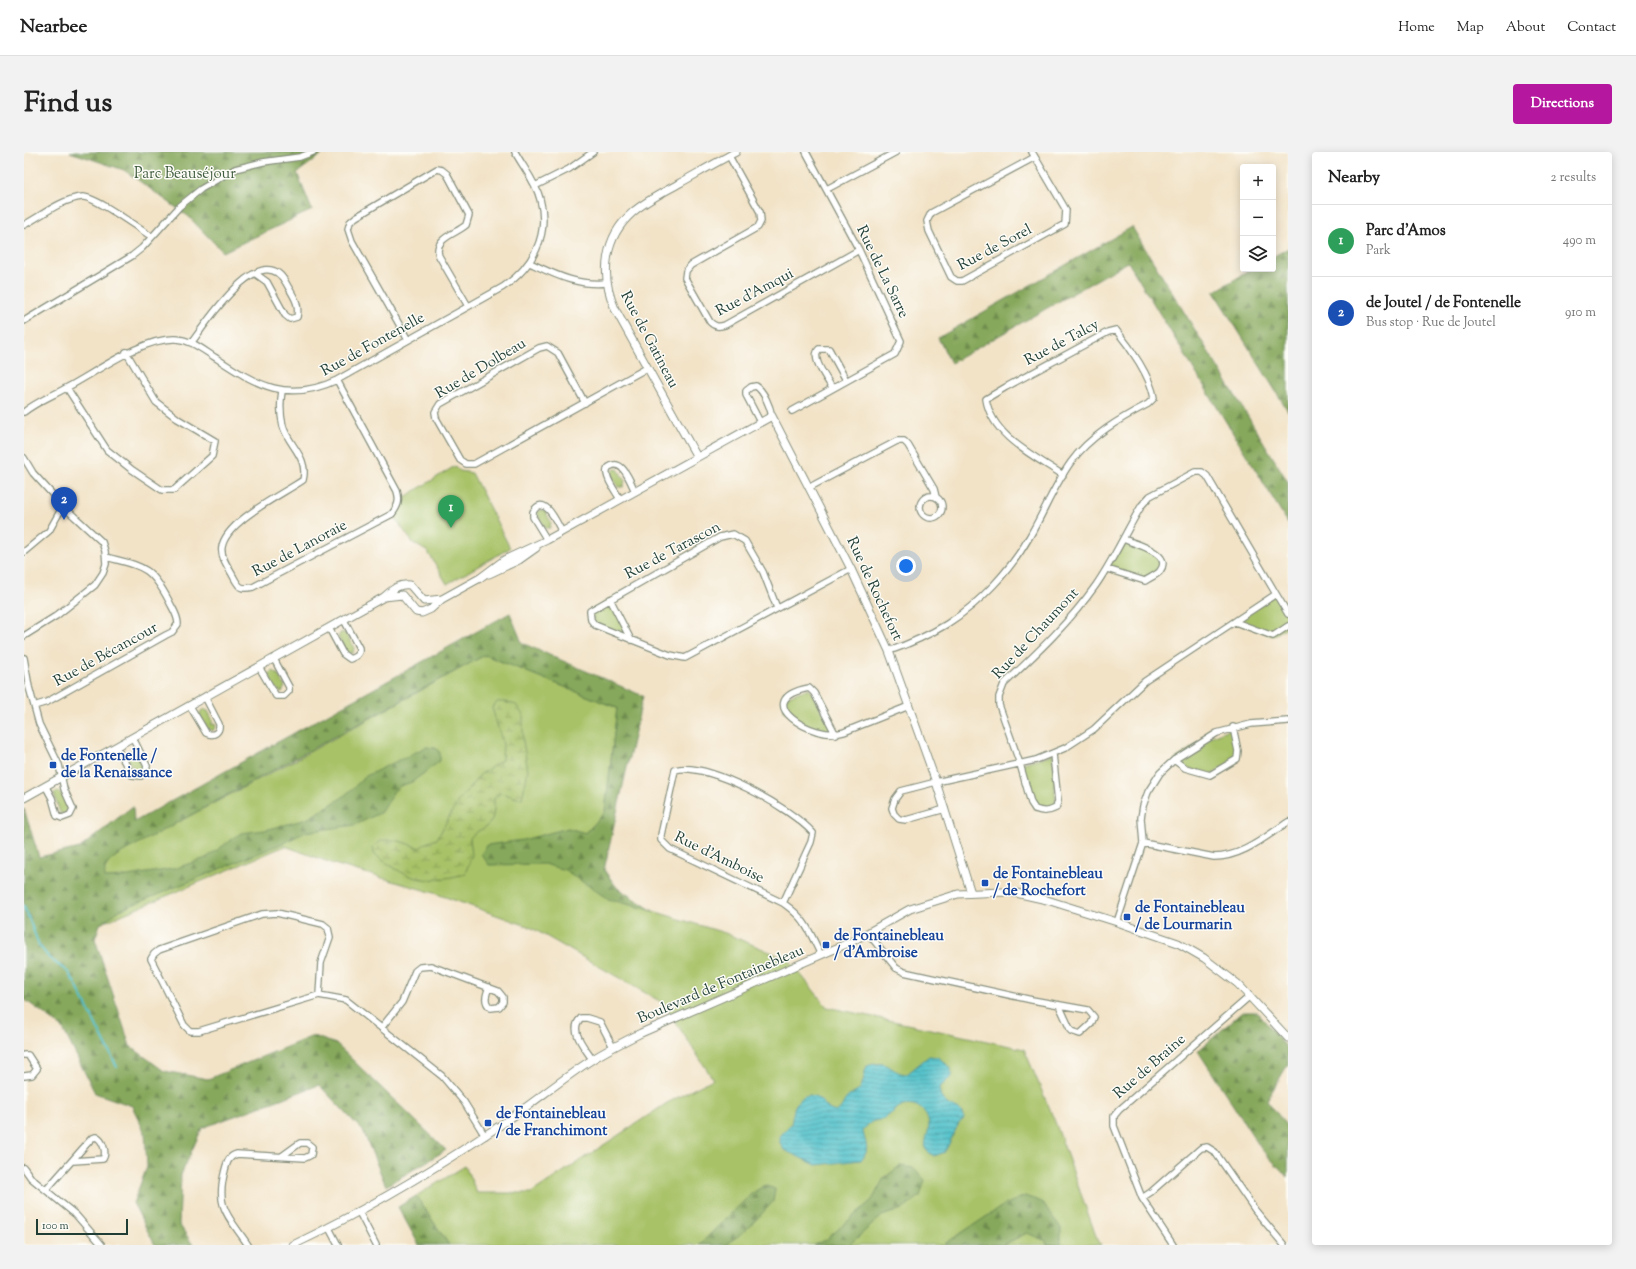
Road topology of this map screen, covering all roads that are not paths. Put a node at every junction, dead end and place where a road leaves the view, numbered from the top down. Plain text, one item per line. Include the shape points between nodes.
1 (313, 152) edge
2 (515, 152) edge
3 (593, 152) edge
4 (736, 152) edge
5 (806, 152) edge
6 (896, 152) edge
7 (1033, 155) edge
8 (729, 156) junction
9 (535, 186) junction
10 (827, 189) junction
11 (24, 225) edge
12 (152, 237) junction
13 (859, 250) junction
14 (530, 263) junction
15 (256, 274) junction
16 (606, 283) junction
17 (468, 306) junction
18 (24, 321) edge
19 (408, 340) junction
20 (192, 342) junction
21 (126, 352) junction
22 (647, 368) junction
23 (336, 380) junction
24 (846, 380) junction
25 (66, 388) junction
26 (832, 388) junction
27 (282, 391) junction
28 (585, 403) junction
29 (792, 411) dead end
30 (24, 412) edge
31 (772, 416) junction
32 (760, 422) junction
33 (697, 457) junction
34 (24, 458) edge
35 (1063, 475) junction
36 (810, 487) junction
37 (635, 491) junction
38 (936, 497) dead end
39 (620, 499) junction
40 (63, 506) junction
41 (562, 532) junction
42 (1123, 539) junction
43 (547, 540) junction
44 (24, 552) edge
45 (106, 557) junction
46 (851, 569) junction
47 (1107, 569) junction
48 (1276, 594) junction
49 (384, 597) junction
50 (442, 599) junction
51 (610, 599) junction
52 (777, 608) junction
53 (1288, 614) edge
54 (344, 620) junction
55 (1235, 622) junction
56 (1288, 626) edge
57 (329, 628) junction
58 (24, 636) edge
59 (630, 640) junction
60 (889, 651) junction
61 (24, 658) edge
62 (274, 659) junction
63 (259, 667) junction
64 (205, 698) junction
65 (34, 706) junction
66 (190, 706) junction
67 (910, 706) junction
68 (1288, 721) edge
69 (1233, 727) junction
70 (836, 735) junction
71 (133, 738) junction
72 (116, 747) junction
73 (1053, 754) junction
74 (1174, 760) junction
75 (1020, 764) junction
76 (62, 778) junction
77 (936, 782) junction
78 (46, 786) junction
79 (24, 798) edge
80 (945, 809) junction
81 (1288, 822) edge
82 (1142, 843) junction
83 (971, 893) junction
84 (783, 903) junction
85 (1117, 922) junction
86 (868, 933) junction
87 (821, 955) junction
88 (489, 988) dead end
89 (319, 995) junction
90 (1250, 996) junction
91 (1059, 1005) junction
92 (382, 1027) junction
93 (1288, 1038) edge
94 (613, 1047) junction
95 (24, 1055) edge
96 (592, 1059) junction
97 (24, 1076) edge
98 (485, 1136) junction
99 (282, 1156) junction
100 (73, 1161) junction
101 (24, 1168) edge
102 (46, 1190) junction
103 (1142, 1198) junction
104 (359, 1212) junction
105 (329, 1228) junction
106 (102, 1245) edge
107 (248, 1245) edge
108 (293, 1245) edge
109 (338, 1245) edge
110 (376, 1245) edge
111 (1172, 1245) edge
112 (1284, 1245) edge

1 - 12 street via 300,157 235,169 201,189 180,206
2 - 9 street, Rue de Fontenelle
3 - 9 street
4 - 8 street, Rue de Gatineau
5 - 10 street, Rue de La Sarre
6 - 10 street
7 - 7 street, Rue de Sorel via 931,213 927,221 929,231 951,277 957,281 962,281 1065,224 1066,210
8 - 13 street, Rue d'Amqui via 761,218 758,227 687,269 685,278 712,324 725,325
8 - 16 street, Rue de Gatineau via 651,198 628,216 617,229 610,245 606,262
9 - 14 street, Rue de Fontenelle via 540,197 542,221 538,245
10 - 13 street, Rue de La Sarre
11 - 12 street via 64,203 83,196 95,200
12 - 18 street via 132,256
13 - 24 street, Rue de La Sarre via 901,341 895,354
14 - 16 street via 566,280
14 - 17 street, Rue de Fontenelle via 513,280
15 - 15 street via 267,282 286,315 290,319 297,317 299,308 281,274 272,269 262,270
15 - 20 street via 237,286 224,299
16 - 22 street, Rue de Gatineau via 617,313
17 - 19 street, Rue de Fontenelle
17 - 19 street via 437,250 441,241 466,225 469,215 447,174 442,170 433,170 356,217 350,222 348,229 352,241
19 - 23 street, Rue de Fontenelle
20 - 21 street, Rue de Fontenelle via 175,339 160,341
20 - 27 street, Rue de Fontenelle via 235,371 260,384
21 - 25 street, Rue de Fontenelle
21 - 25 street via 156,402 178,419 215,441 212,456 174,490 162,490 107,450
22 - 28 street, Rue de Dolbeau
22 - 33 street, Rue de Gatineau
23 - 27 street, Rue de Fontenelle via 321,387 296,392
23 - 27 street, Rue de Lanoraie via 397,491 400,500 397,507 392,514 253,587 244,589 238,586 222,554 224,542 237,524 270,499 303,480 305,471 300,456 283,427 280,408
24 - 26 street, Rue de La Sarre
24 - 26 street via 829,349 819,349 816,358
25 - 30 street, Rue de Fontenelle
26 - 29 street, Rue de La Sarre
28 - 28 street, Rue de Dolbeau via 558,353 547,346 539,348 440,404 435,412 460,460 466,464 474,464
31 - 32 street
31 - 32 street via 759,388 751,387 745,394
31 - 36 street, Rue de Rochefort
32 - 33 street
33 - 37 street
34 - 40 street via 33,473
35 - 35 street, Rue de Talcy via 1010,440 991,417 986,399 1101,335 1116,330 1153,387 1154,398 1097,436 1071,462
35 - 60 street, Rue de Talcy via 1019,552 984,593 948,624
36 - 38 street via 898,441 904,441 934,489
36 - 46 street, Rue de Rochefort
37 - 39 street
37 - 39 street via 621,467 616,464 610,466 607,474
39 - 41 street
40 - 44 street via 49,531
40 - 45 street via 102,542
41 - 43 street
41 - 43 street via 548,508 537,507 533,517
42 - 47 street, Rue de Chaumont
42 - 47 street via 1155,551 1161,559 1160,571 1145,581
42 - 48 street, Rue de Chaumont via 1150,496 1195,472 1202,472 1207,476
43 - 50 street via 519,560
45 - 58 street via 103,573 95,585 56,616
45 - 65 street, Rue de Bécancour via 150,572 157,579 178,624 172,632 47,702
46 - 52 street, Rue de Tarascon
46 - 60 street, Rue de Rochefort
47 - 75 street, Rue de Chaumont via 1071,618 1000,690 999,705
48 - 53 street, Rue de Chaumont
48 - 55 street
49 - 50 street via 405,584 412,587 422,600
49 - 50 street via 403,596 414,611 420,613 431,609
49 - 54 street
51 - 52 street, Rue de Tarascon via 720,537 733,534 745,540 763,572
51 - 59 street
51 - 59 street, Rue de Tarascon via 590,611 591,620 595,625
52 - 59 street, Rue de Tarascon via 685,658
54 - 57 street
54 - 57 street via 359,648 354,657 344,656
55 - 56 street via 1273,636
55 - 73 street via 1145,681 1094,729
57 - 62 street
60 - 67 street, Rue de Rochefort
61 - 65 street
62 - 63 street
62 - 63 street via 289,687 284,696 276,696
63 - 64 street
64 - 66 street
64 - 66 street via 220,724 216,734 206,733
65 - 76 street via 43,734 59,764
66 - 71 street
67 - 70 street
67 - 77 street, Rue de Rochefort
68 - 69 street
69 - 74 street via 1203,740
69 - 74 street via 1238,759 1210,775 1185,768
70 - 70 street via 816,732 790,717 784,710 783,703 786,697 798,690 809,688
71 - 72 street
71 - 72 street via 147,766 141,776 130,773
72 - 76 street
73 - 75 street
73 - 75 street, Rue de Chaumont via 1058,801 1056,808 1049,811 1035,809 1031,803
74 - 82 street via 1160,773 1148,792 1141,818
75 - 77 street
76 - 78 street
76 - 78 street via 73,809 68,816 57,816
77 - 80 street, Rue de Rochefort
77 - 80 street via 901,791 892,808 894,814 899,819 906,820
78 - 79 street
80 - 83 street, Rue de Rochefort
81 - 82 street via 1244,851 1225,858
82 - 85 street
83 - 85 street, Boulevard de Fontainebleau via 1016,892
83 - 86 street, Boulevard de Fontainebleau via 944,897 910,909
84 - 84 street, Rue d'Amboise via 664,844 661,835 675,770 683,767 695,769 739,784 764,796 813,833
84 - 87 street, Rue d'Amboise via 805,922
85 - 90 street, Boulevard de Fontainebleau via 1167,938 1189,949 1227,975
86 - 87 street, Boulevard de Fontainebleau
86 - 91 street via 896,968 904,972
87 - 94 street, Boulevard de Fontainebleau
88 - 92 street via 431,966 420,967 415,971 402,1002
89 - 89 street via 199,1031 190,1031 184,1025 151,959 159,950 262,914 277,913 323,924 329,931
89 - 92 street via 350,1002
90 - 93 street, Boulevard de Fontainebleau
90 - 103 street, Rue de Braine via 1114,1116 1114,1126
91 - 91 street via 1071,1031 1080,1034 1091,1024 1094,1017 1088,1010
92 - 98 street via 448,1082
94 - 96 street, Boulevard de Fontainebleau
94 - 96 street via 600,1022 581,1018 576,1024 575,1031
95 - 97 street via 28,1056 37,1069 32,1075
96 - 98 street, Boulevard de Fontainebleau
98 - 104 street, Boulevard de Fontainebleau
99 - 99 street via 305,1158 311,1155 312,1147 307,1143 300,1143
99 - 107 street via 237,1154 228,1161 222,1179 221,1203
100 - 100 street via 102,1160 105,1152 99,1139 92,1138
100 - 102 street
101 - 102 street via 31,1178
102 - 106 street via 76,1215
103 - 111 street, Rue de Braine
103 - 112 street via 1201,1148 1207,1147 1215,1152 1255,1210
104 - 105 street, Boulevard de Fontainebleau
104 - 110 street
105 - 108 street, Boulevard de Fontainebleau
105 - 109 street

